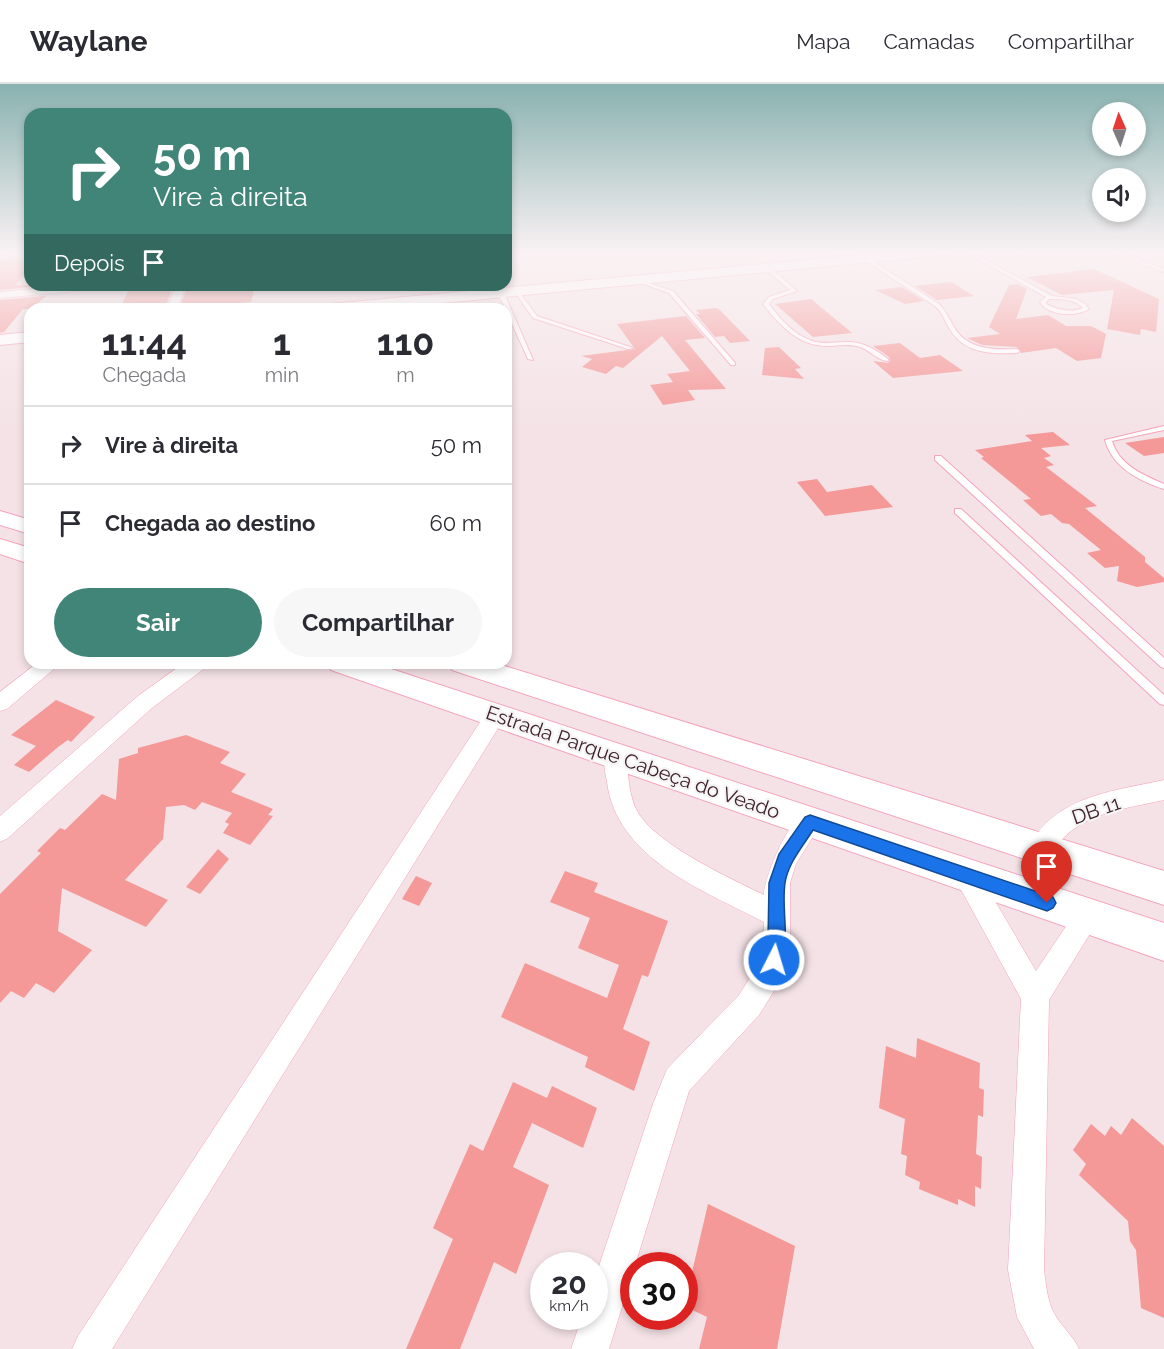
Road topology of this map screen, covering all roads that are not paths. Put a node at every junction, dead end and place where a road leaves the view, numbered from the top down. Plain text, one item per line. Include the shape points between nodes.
1 (531, 310) edge
2 (687, 310) edge
3 (772, 310) edge
4 (943, 310) edge
5 (1058, 310) edge
6 (1083, 310) edge
7 (512, 317) edge
8 (24, 338) edge
9 (0, 340) edge
10 (630, 348) dead end
11 (1017, 351) dead end
12 (531, 359) dead end
13 (886, 360) dead end
14 (733, 364) dead end
15 (1164, 428) edge
16 (938, 458) dead end
17 (1164, 488) edge
18 (958, 511) dead end
19 (0, 518) edge
20 (24, 525) edge
21 (0, 546) edge
22 (24, 554) edge
23 (1164, 664) edge
24 (43, 669) edge
25 (190, 669) edge
26 (358, 669) edge
27 (481, 669) edge
28 (562, 694) junction
29 (1164, 701) edge
30 (0, 703) edge
31 (495, 716) junction
32 (541, 731) junction
33 (615, 757) junction
34 (1164, 790) edge
35 (810, 822) junction
36 (0, 831) edge
37 (1041, 848) junction
38 (966, 875) junction
39 (1164, 888) edge
40 (776, 915) junction
41 (1088, 916) junction
42 (1164, 942) edge
43 (1035, 997) junction
44 (91, 1349) edge
45 (590, 1349) edge
46 (1060, 1349) edge

1 - 10 lane via 536,316
2 - 14 lane
3 - 13 lane via 798,336 817,343 864,344
4 - 11 lane via 965,344 988,351
5 - 6 lane
7 - 12 lane
8 - 9 main road
15 - 17 lane via 1108,440 1110,451 1127,468
16 - 23 lane
18 - 29 lane
19 - 20 main road
21 - 22 main road
24 - 30 street
25 - 36 street via 146,702
26 - 31 main road, Estrada Parque Cabeça do Veado
27 - 28 main road, Estrada Parque Cabeça do Veado
28 - 32 main road
28 - 37 main road, Estrada Parque Cabeça do Veado
31 - 32 main road, Estrada Parque Cabeça do Veado
31 - 44 street
32 - 33 main road, Estrada Parque Cabeça do Veado
33 - 35 main road, Estrada Parque Cabeça do Veado
33 - 40 street via 620,793 635,827 663,850
34 - 37 street, DB 11 via 1068,817 1052,828
35 - 38 main road, Estrada Parque Cabeça do Veado
35 - 40 street via 781,868
37 - 39 main road, Estrada Parque Cabeça do Veado
38 - 41 main road, Estrada Parque Cabeça do Veado
38 - 43 street
40 - 45 street via 777,940 767,976 749,1005 678,1080
41 - 42 main road, Estrada Parque Cabeça do Veado
41 - 43 street
43 - 46 street via 1026,1270 1035,1317

